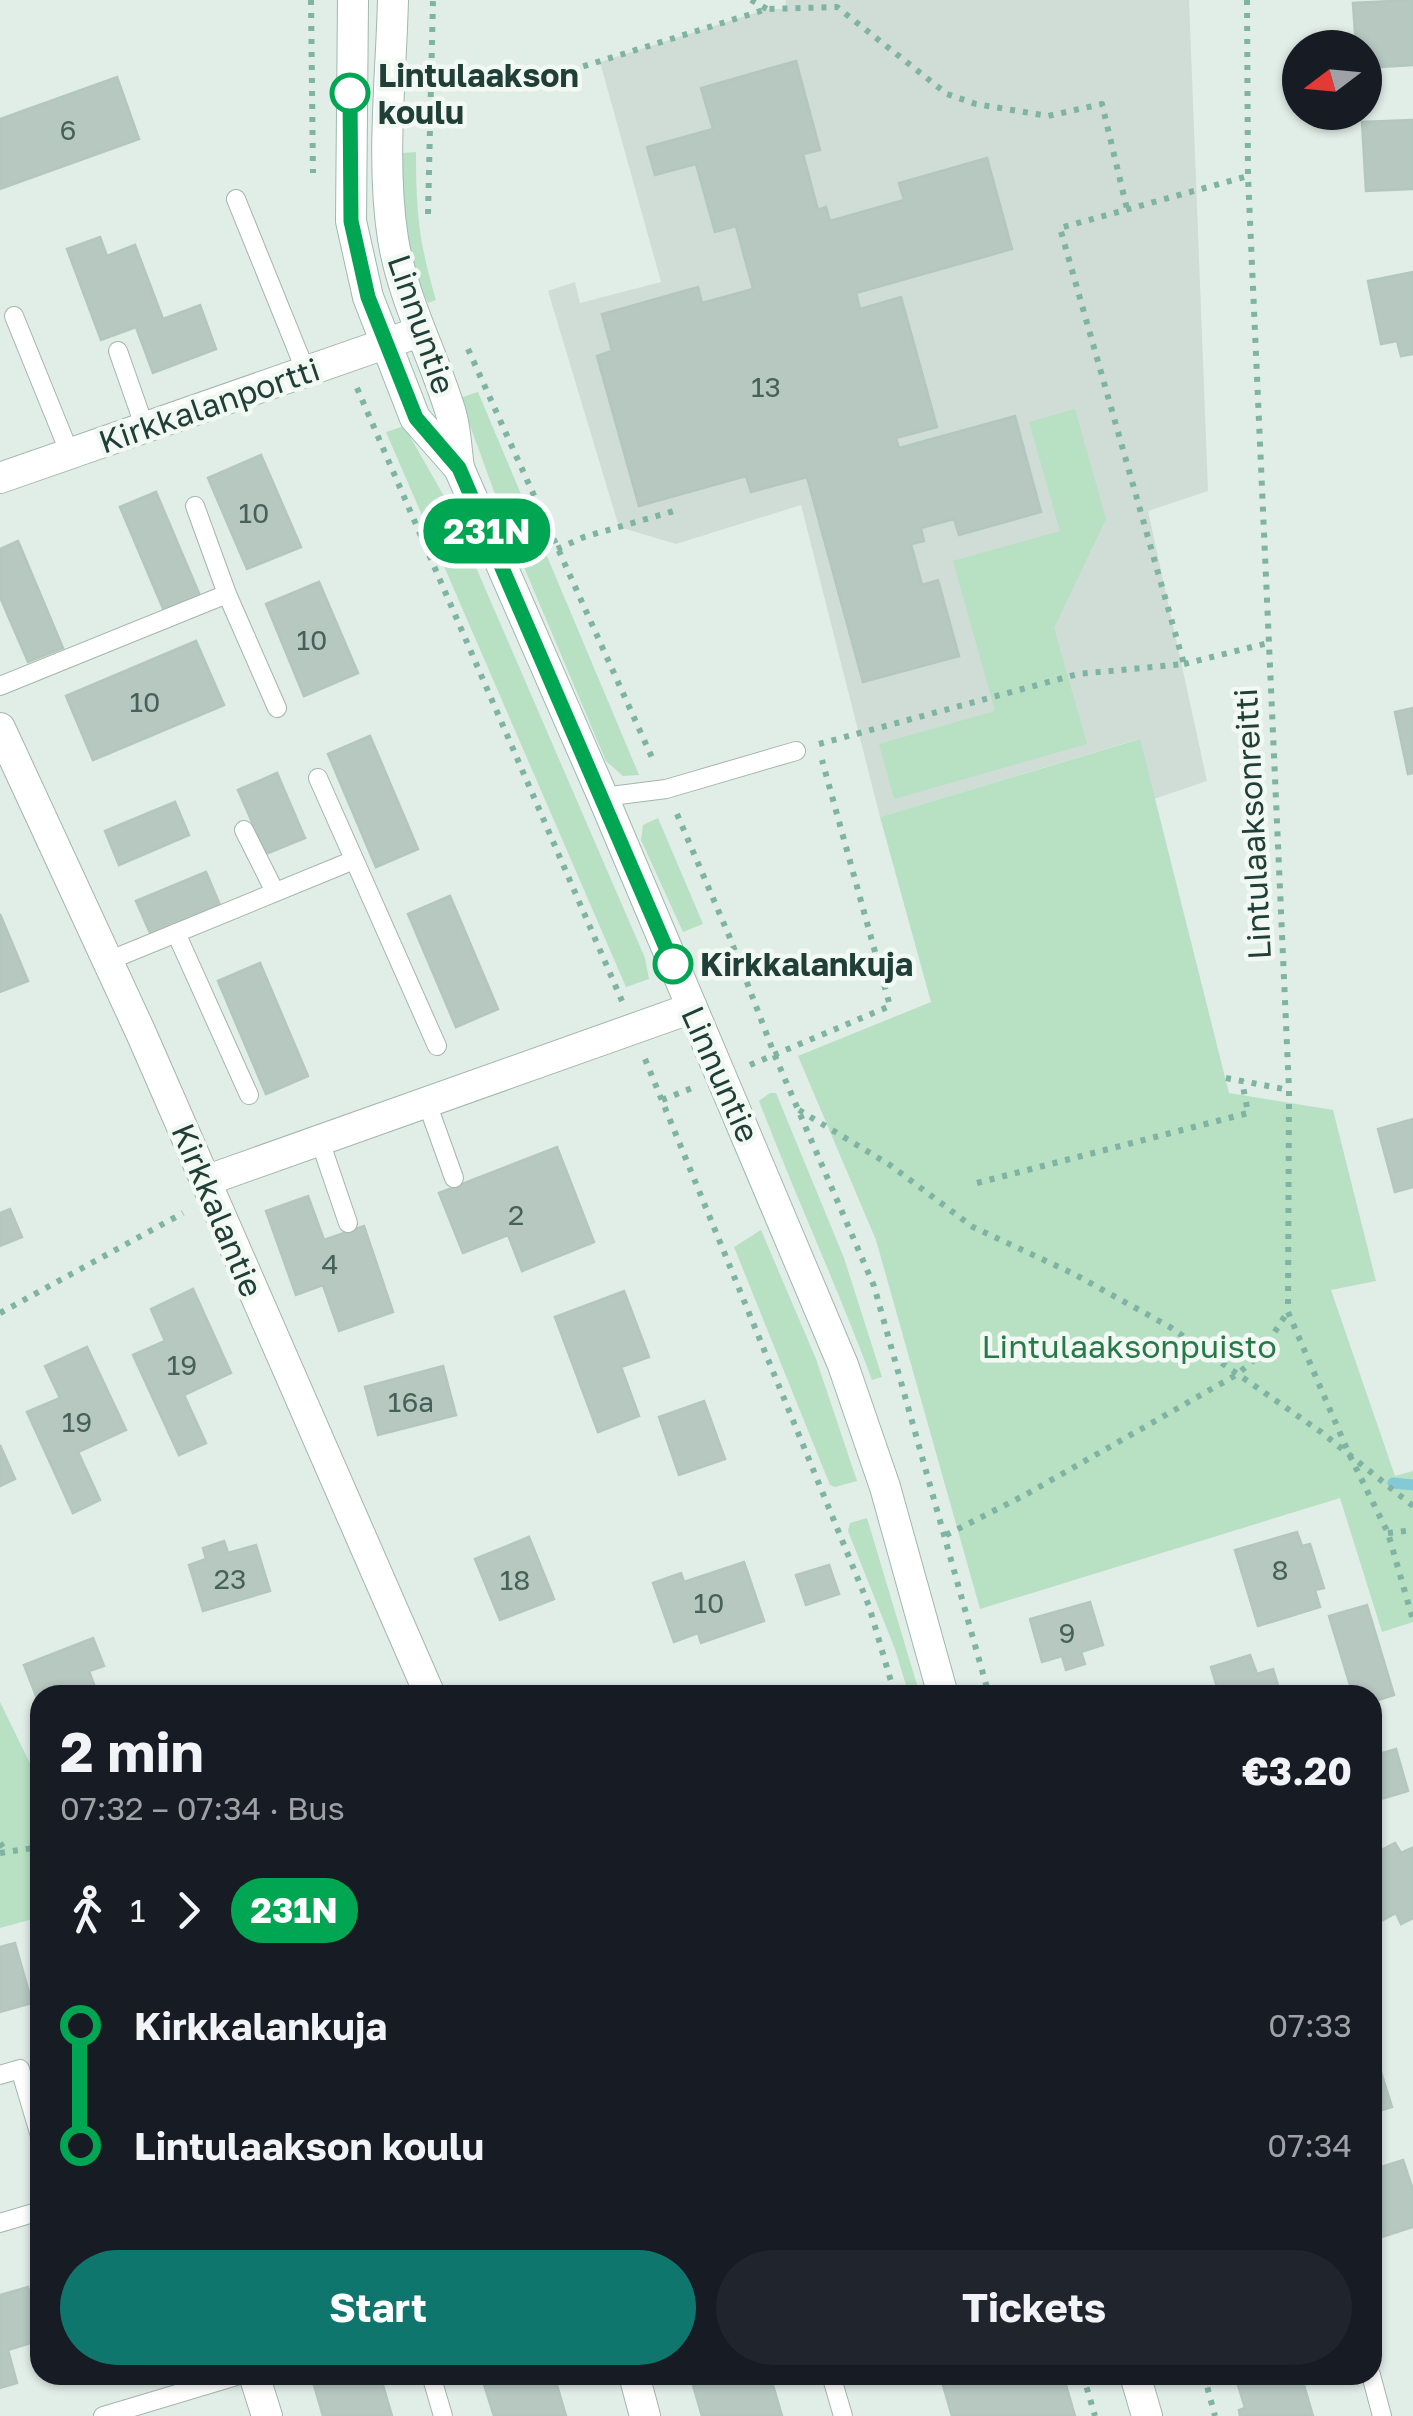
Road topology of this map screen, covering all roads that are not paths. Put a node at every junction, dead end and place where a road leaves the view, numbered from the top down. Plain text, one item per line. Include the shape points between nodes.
1 (353, 0) edge
2 (393, 0) edge
3 (236, 199) dead end
4 (14, 316) dead end
5 (419, 332) junction
6 (384, 344) junction
7 (118, 350) dead end
8 (306, 372) junction
9 (145, 428) junction
10 (70, 454) junction
11 (459, 468) junction
12 (0, 478) edge
13 (196, 506) dead end
14 (227, 594) junction
15 (0, 686) edge
16 (277, 708) dead end
17 (0, 728) edge
18 (796, 750) road end
19 (318, 778) dead end
20 (604, 798) junction
21 (244, 830) dead end
22 (354, 860) junction
23 (275, 892) junction
24 (176, 933) junction
25 (108, 961) junction
26 (692, 1008) junction
27 (437, 1046) dead end
28 (249, 1096) dead end
29 (427, 1103) junction
30 (320, 1141) junction
31 (454, 1178) dead end
32 (210, 1192) junction
33 (348, 1223) dead end
34 (426, 1685) edge
35 (941, 1685) edge
36 (0, 2075) edge
37 (30, 2102) edge
38 (30, 2214) edge
39 (0, 2223) edge
40 (206, 2385) edge
41 (257, 2385) edge
42 (434, 2385) edge
43 (637, 2385) edge
44 (833, 2385) edge
45 (1138, 2385) edge
46 (1373, 2385) edge
47 (102, 2416) edge
48 (267, 2416) edge
49 (443, 2416) edge
50 (646, 2416) edge
51 (843, 2416) edge
52 (1147, 2416) edge
53 (1382, 2416) edge

1 - 6 street, Linnuntie via 351,221
2 - 5 street, Linnuntie via 393,237
3 - 8 lane
4 - 10 lane
5 - 6 street, Kirkkalanportti
5 - 11 street, Linnuntie via 451,410
6 - 8 street, Kirkkalanportti
6 - 11 street, Linnuntie via 416,418
7 - 9 lane
8 - 9 street, Kirkkalanportti
9 - 10 street, Kirkkalanportti
10 - 12 street, Kirkkalanportti
11 - 20 street, Linnuntie
13 - 14 lane
14 - 15 lane
14 - 16 lane
17 - 25 street, Kirkkalantie
18 - 20 lane via 666,789
19 - 22 lane
20 - 26 street, Linnuntie
21 - 23 lane
22 - 23 lane
22 - 27 lane
23 - 24 lane
24 - 25 lane
24 - 28 lane
25 - 32 street, Kirkkalantie
26 - 29 street
26 - 35 street, Linnuntie via 843,1365
29 - 30 street
29 - 31 lane
30 - 32 street
30 - 33 lane
32 - 34 street, Kirkkalantie
36 - 37 lane via 20,2069
38 - 39 lane
40 - 47 lane
41 - 48 street
42 - 49 lane
43 - 50 street
44 - 51 lane
45 - 52 street
46 - 53 lane

